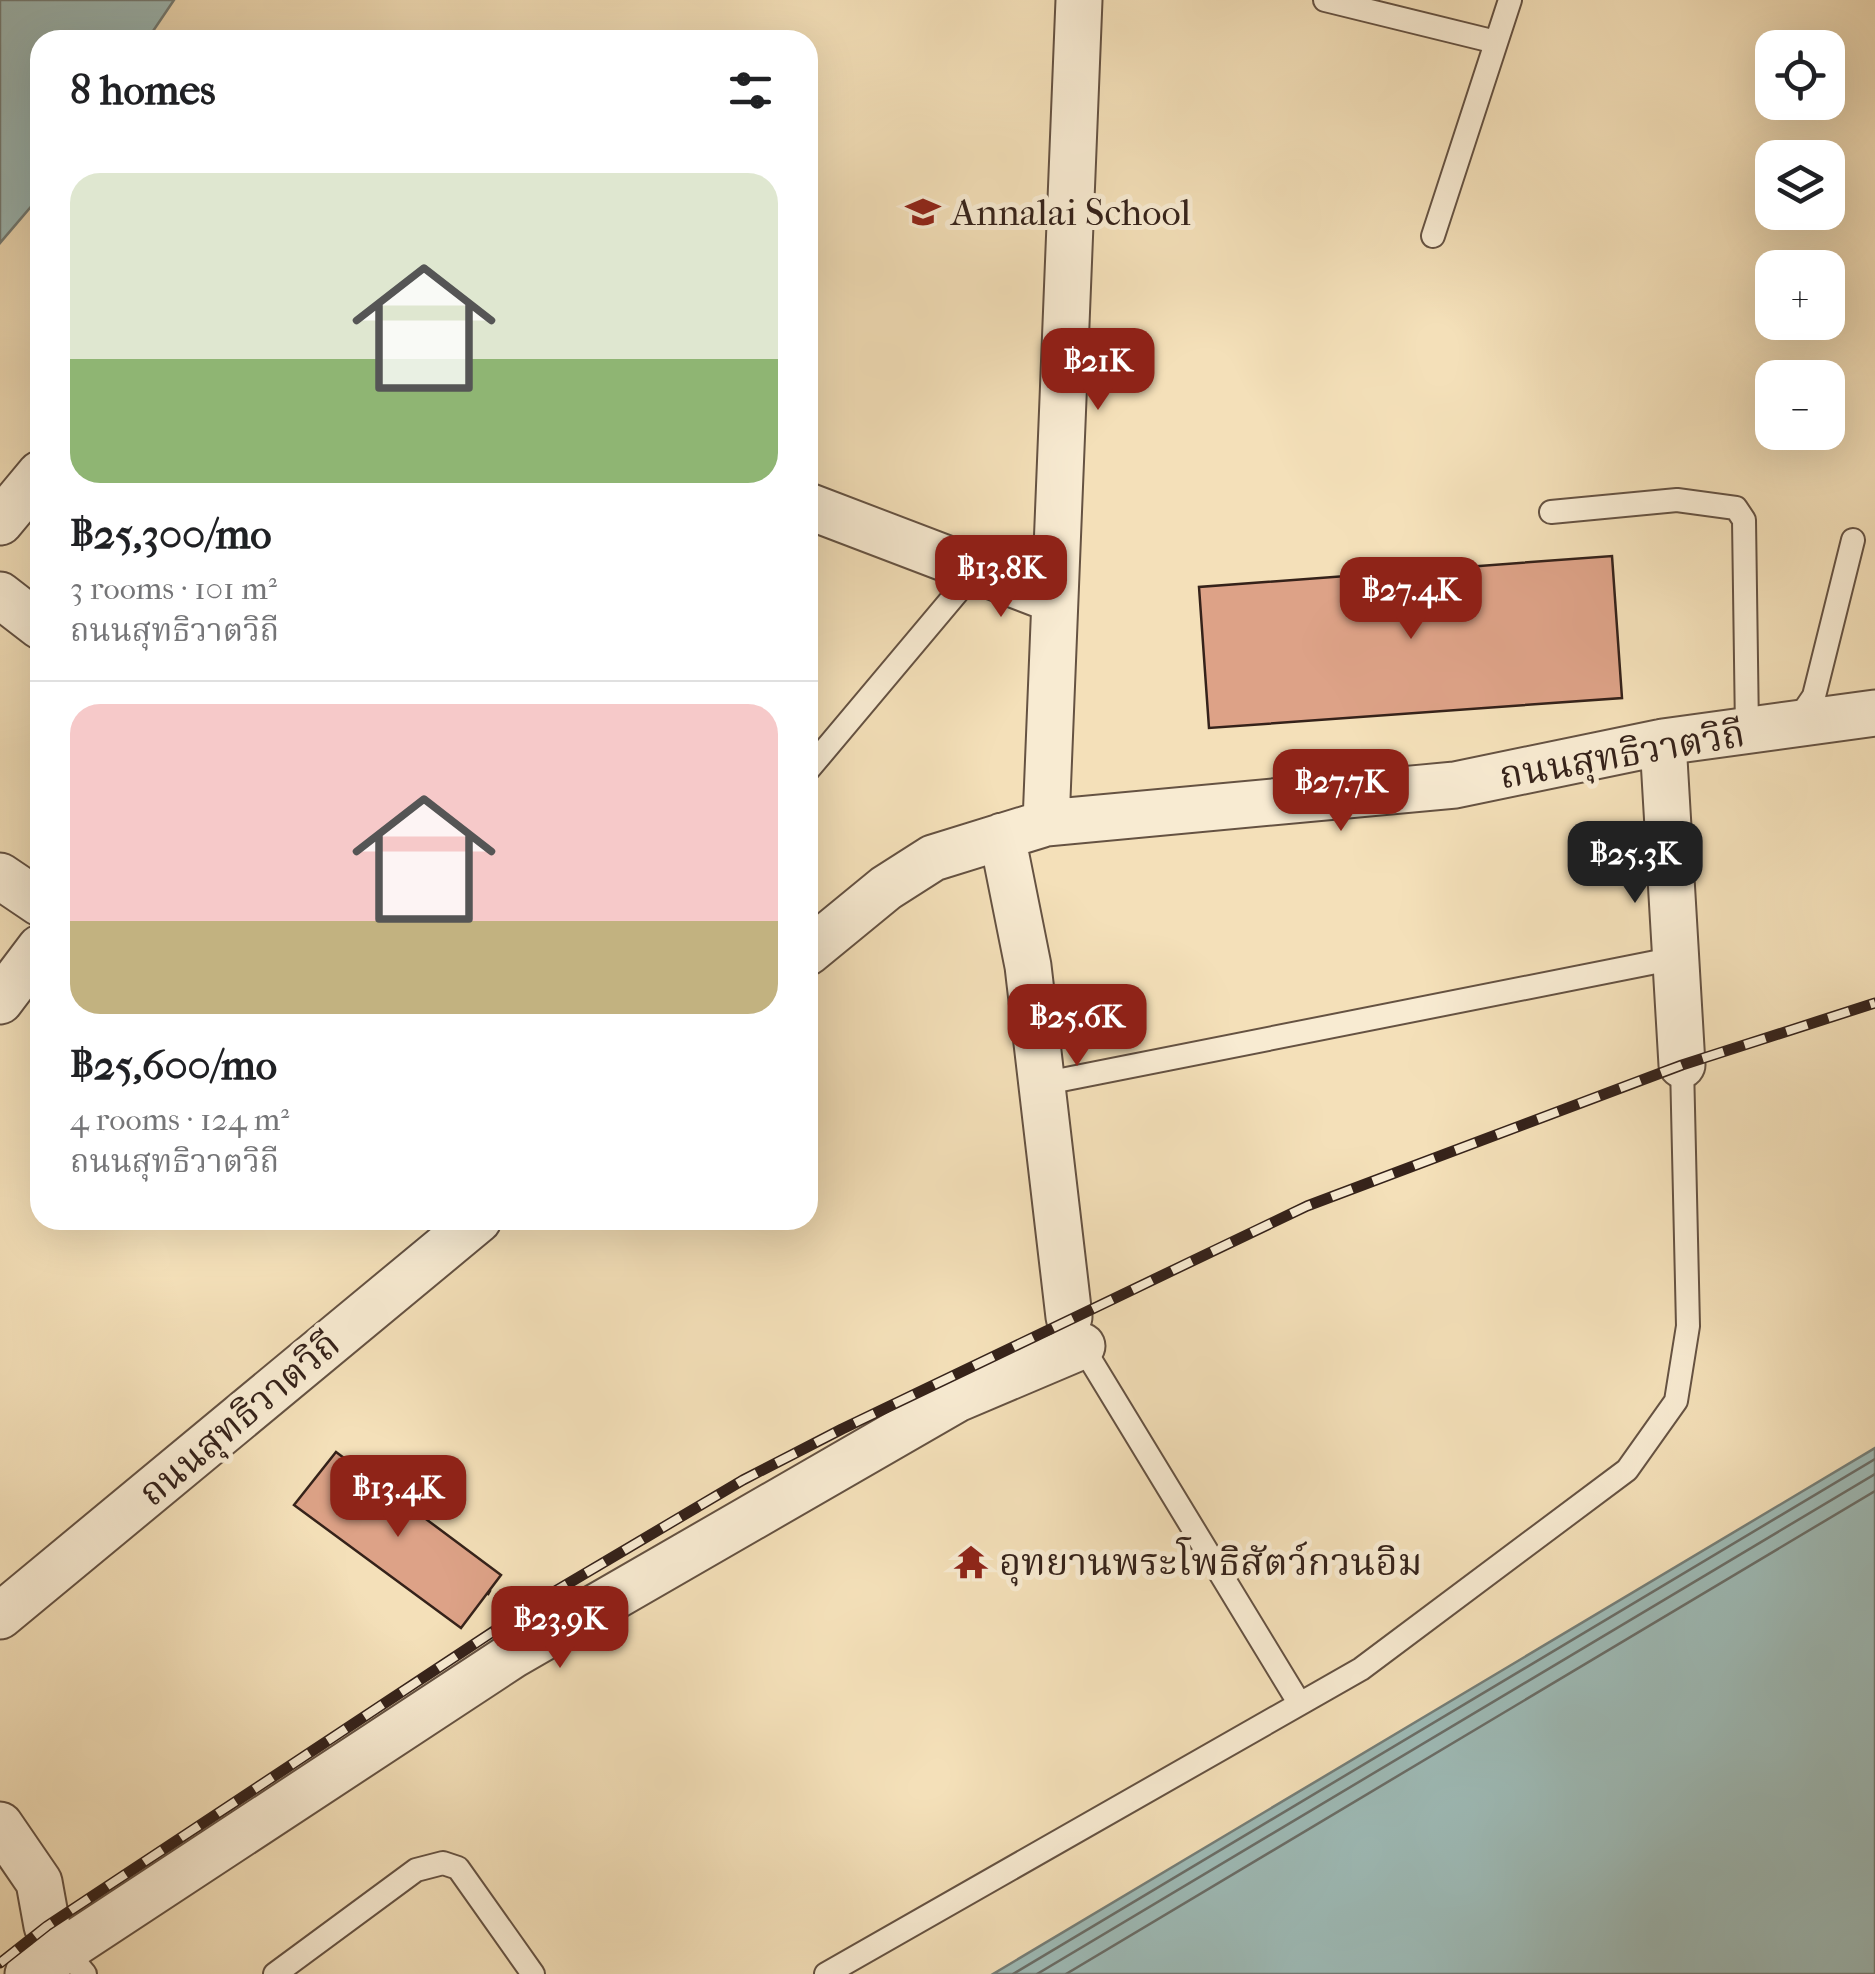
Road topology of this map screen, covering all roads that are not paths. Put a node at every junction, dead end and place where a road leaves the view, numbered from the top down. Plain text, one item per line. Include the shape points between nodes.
1 (1079, 0) edge
2 (1325, 0) edge
3 (1510, 0) edge
4 (1496, 42) junction
5 (1433, 236) dead end
6 (30, 486) edge
7 (818, 510) edge
8 (1552, 512) dead end
9 (0, 522) edge
10 (1853, 540) dead end
11 (976, 570) junction
12 (0, 595) edge
13 (1052, 599) junction
14 (30, 618) edge
15 (1875, 713) edge
16 (1795, 724) junction
17 (1747, 730) junction
18 (1662, 742) junction
19 (818, 758) edge
20 (1046, 823) junction
21 (1002, 836) junction
22 (0, 876) edge
23 (30, 896) edge
24 (818, 944) edge
25 (1676, 958) junction
26 (30, 961) edge
27 (0, 1001) edge
28 (1682, 1065) joint
29 (1041, 1084) junction
30 (466, 1230) edge
31 (1075, 1332) junction
32 (0, 1616) edge
33 (1298, 1701) junction
34 (0, 1826) edge
35 (56, 1956) edge
36 (275, 1974) edge
37 (533, 1974) edge
38 (826, 1974) edge

1 - 13 street
2 - 4 lane
3 - 4 lane
4 - 5 lane
6 - 9 street
7 - 11 street
8 - 17 lane via 1678,500 1736,508 1744,520
10 - 16 lane via 1814,696
11 - 13 street
11 - 19 lane
12 - 14 street
13 - 20 street
15 - 16 street, ถนนสุทธิวาตวิถี
16 - 17 street, ถนนสุทธิวาตวิถี
17 - 18 street, ถนนสุทธิวาตวิถี
18 - 20 street, ถนนสุทธิวาตวิถี via 1455,785
18 - 25 street
20 - 21 street, ถนนสุทธิวาตวิถี
21 - 24 street, ถนนสุทธิวาตวิถี via 933,858
21 - 29 street via 1028,966
22 - 23 street
25 - 28 street
25 - 29 lane
26 - 27 street
28 - 33 lane via 1688,1326 1676,1402 1626,1470 1361,1669
29 - 31 street
30 - 32 street, ถนนสุทธิวาตวิถี
31 - 33 lane
31 - 35 street via 512,1655
33 - 38 lane
34 - 35 street via 40,1882
36 - 37 lane via 416,1870 443,1863 458,1868

